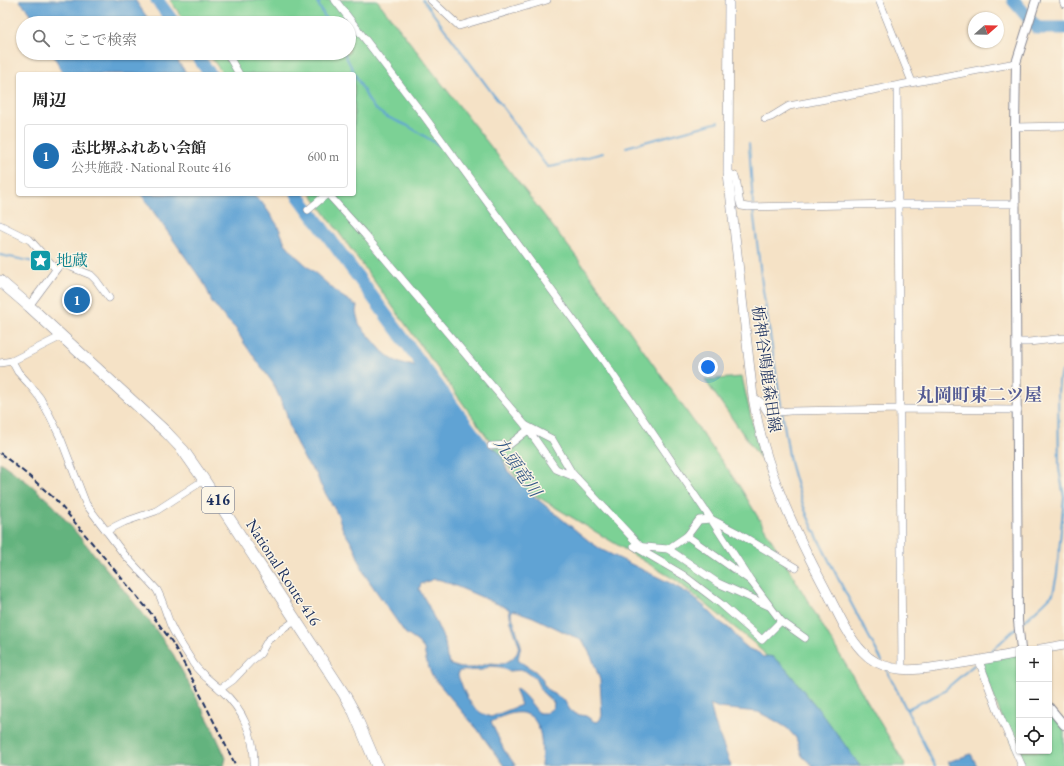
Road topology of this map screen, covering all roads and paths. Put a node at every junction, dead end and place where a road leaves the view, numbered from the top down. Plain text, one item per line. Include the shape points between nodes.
1 (335, 0) edge
2 (431, 0) edge
3 (547, 0) edge
4 (729, 0) edge
5 (879, 0) edge
6 (1036, 0) edge
7 (1063, 0) edge
8 (1064, 4) edge
9 (347, 16) edge
10 (356, 27) edge
11 (231, 60) edge
12 (1016, 63) junction
13 (238, 72) edge
14 (912, 82) junction
15 (898, 86) junction
16 (765, 119) dead end
17 (1064, 126) edge
18 (1015, 127) junction
19 (728, 173) junction
20 (325, 196) edge
21 (329, 196) edge
22 (898, 204) junction
23 (1016, 204) junction
24 (308, 210) dead end
25 (0, 226) edge
26 (56, 269) junction
27 (0, 281) edge
28 (109, 298) dead end
29 (29, 306) junction
30 (62, 336) junction
31 (1064, 338) edge
32 (1017, 342) junction
33 (12, 361) junction
34 (0, 362) edge
35 (753, 397) junction
36 (900, 409) junction
37 (1018, 410) junction
38 (526, 428) junction
39 (491, 446) dead end
40 (577, 478) junction
41 (204, 480) junction
42 (711, 519) junction
43 (106, 531) junction
44 (687, 536) junction
45 (640, 546) junction
46 (668, 549) junction
47 (796, 568) dead end
48 (751, 581) junction
49 (770, 606) junction
50 (296, 620) junction
51 (781, 621) junction
52 (805, 638) dead end
53 (1064, 645) edge
54 (1020, 646) edge
55 (1052, 647) edge
56 (1016, 654) edge
57 (978, 661) junction
58 (897, 669) junction
59 (220, 689) junction
60 (1052, 711) edge
61 (1064, 725) edge
62 (254, 766) edge
63 (377, 766) edge
64 (1022, 766) edge

1 - 9 street
2 - 3 street via 459,26
4 - 19 main road, 栃神谷鳴鹿森田線
5 - 14 street
6 - 12 street
7 - 8 street
10 - 42 street via 605,363
11 - 13 street
12 - 14 street
12 - 18 street
14 - 15 street
15 - 16 street via 789,106
15 - 22 street
17 - 18 street
18 - 23 street
19 - 22 street via 735,176 739,184 741,206
19 - 35 main road, 栃神谷鳴鹿森田線
20 - 24 street
21 - 38 street via 365,235
22 - 23 street
22 - 36 street
23 - 32 street
25 - 26 street via 30,240
26 - 28 street via 61,263 91,275
26 - 29 street
27 - 29 highway, National Route 416 / 416
29 - 30 highway, National Route 416 / 416
30 - 33 street
30 - 41 highway, National Route 416 / 416 via 166,432 183,450
31 - 32 street
32 - 37 street
33 - 34 street
33 - 43 street via 40,398 61,439 86,504
35 - 36 street via 761,402 768,413
35 - 58 main road, 栃神谷鳴鹿森田線 via 758,427 780,496 847,630 862,652 871,659
36 - 37 street
36 - 58 street
37 - 54 street
38 - 39 street via 509,445
38 - 40 street via 556,469
38 - 40 street via 552,439
40 - 45 street
41 - 43 street via 156,511
41 - 50 highway, National Route 416 / 416
42 - 44 street via 699,520
42 - 47 street
42 - 48 street
43 - 59 street via 157,590 172,627 194,665 204,677
44 - 46 street
44 - 48 street
45 - 46 street
45 - 51 street via 634,546 683,575 762,640
46 - 49 street via 718,583
48 - 49 street
49 - 51 street
50 - 59 street via 268,640 260,654
50 - 63 highway, National Route 416 / 416 via 354,712
51 - 52 street
53 - 55 main road
56 - 57 main road, 栃神谷鳴鹿森田線
57 - 58 main road, 栃神谷鳴鹿森田線 via 928,668
57 - 64 street
59 - 62 street via 235,704 248,727
60 - 61 street

